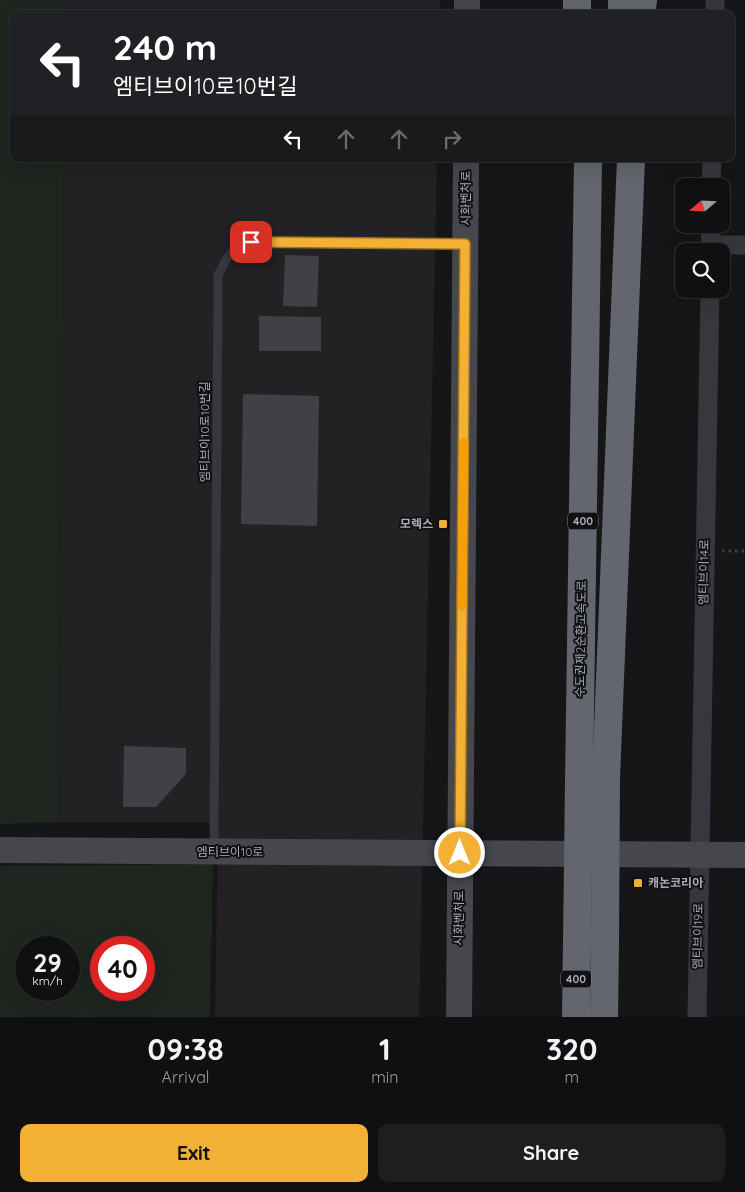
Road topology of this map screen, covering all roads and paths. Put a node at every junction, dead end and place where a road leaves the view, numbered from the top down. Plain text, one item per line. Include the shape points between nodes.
1 (466, 162) edge
2 (582, 162) edge
3 (588, 162) edge
4 (622, 162) edge
5 (631, 162) edge
6 (712, 162) edge
7 (711, 178) edge
8 (465, 244) junction
9 (745, 245) edge
10 (730, 246) edge
11 (586, 261) junction
12 (710, 298) edge
13 (616, 534) junction
14 (0, 850) edge
15 (214, 852) junction
16 (460, 853) junction
17 (698, 855) junction
18 (745, 855) edge
19 (458, 1017) edge
20 (576, 1017) edge
21 (604, 1017) edge
22 (697, 1017) edge

1 - 8 street, 시화벤처로
2 - 11 highway
3 - 11 highway, 400
4 - 13 highway
5 - 13 highway, 400
6 - 7 street
8 - 15 lane, 엠티브이10로10번길 via 251,242 236,247 218,275
8 - 16 street, 시화벤처로
9 - 10 street
11 - 20 highway, 수도권제2순환고속도로 / 400, bridge
12 - 17 street, 엠티브이14로
13 - 21 highway, 400, bridge via 606,778
14 - 15 street, 엠티브이10로
15 - 16 street, 엠티브이10로
16 - 17 street, 엠티브이10로
16 - 19 street, 시화벤처로
17 - 18 street, 엠티브이10로
17 - 22 street, 엠티브이19로

